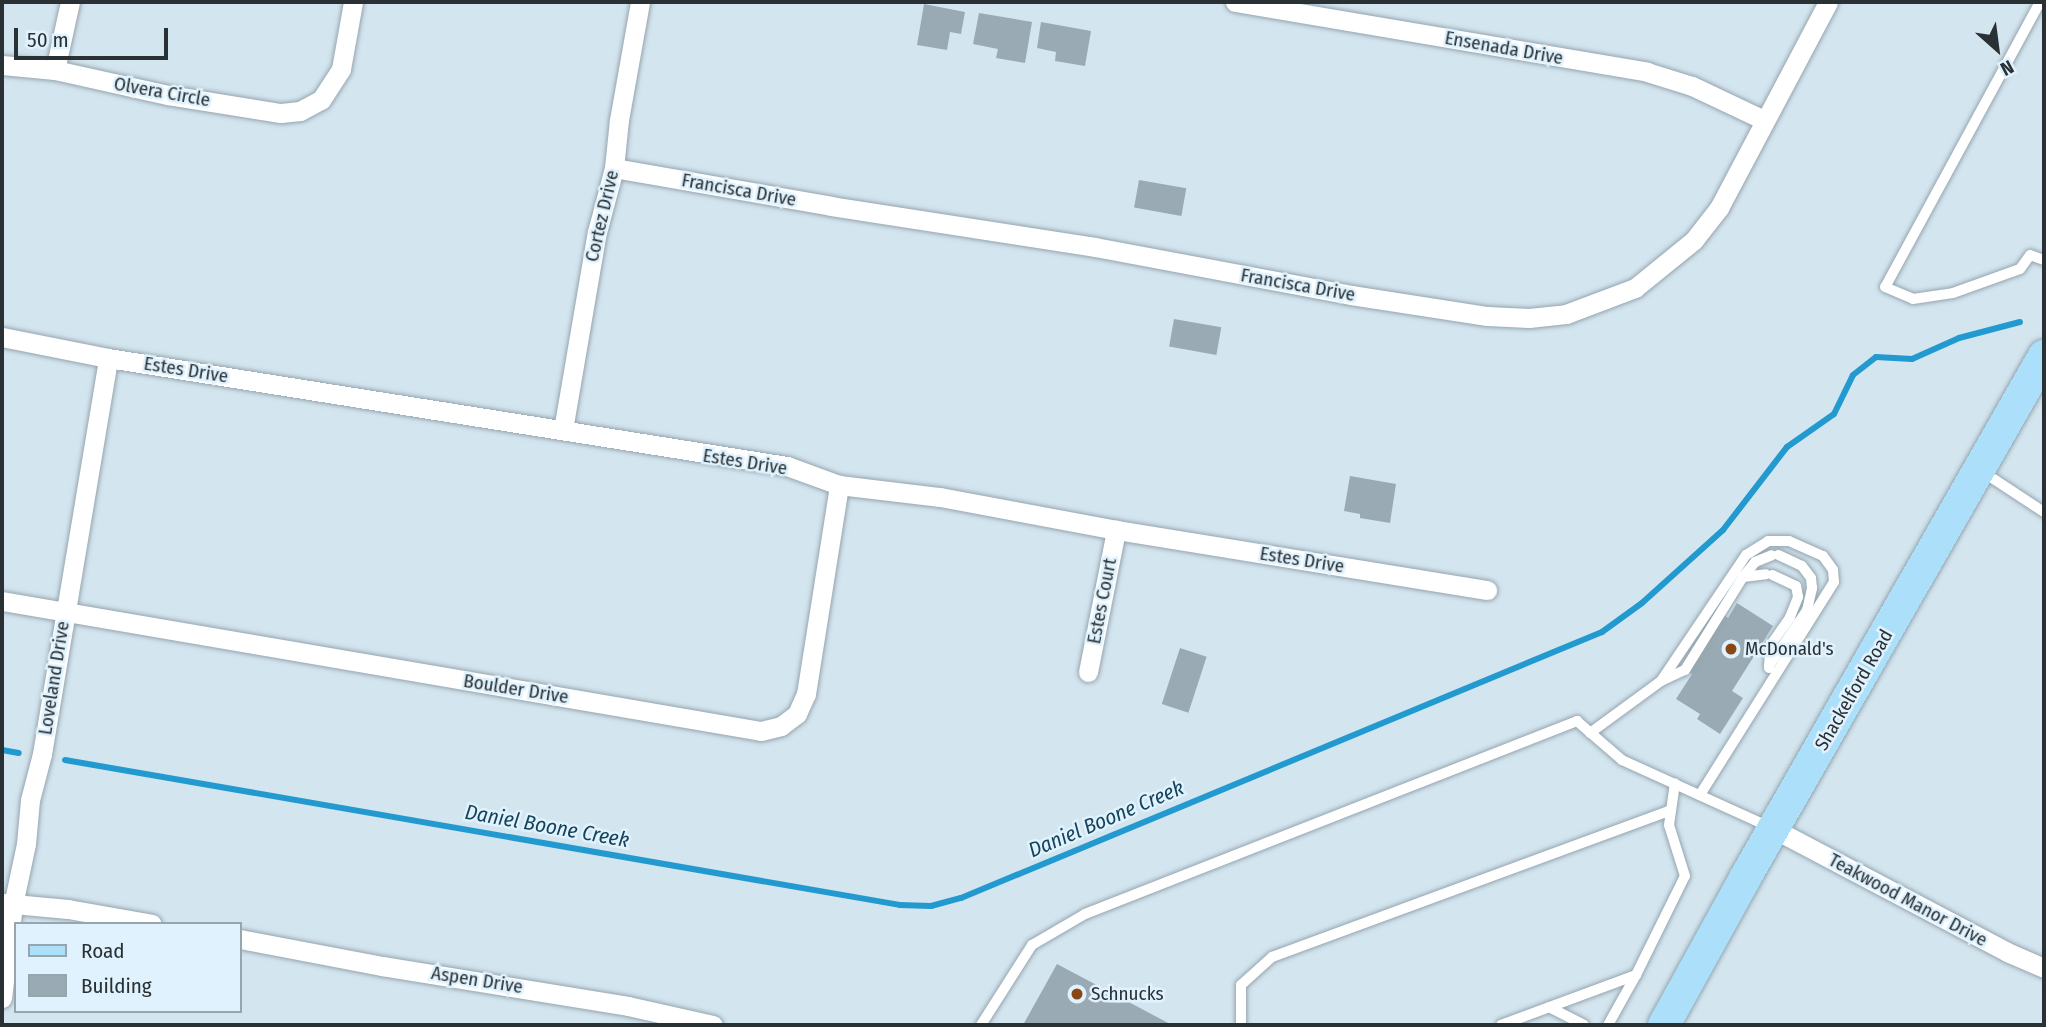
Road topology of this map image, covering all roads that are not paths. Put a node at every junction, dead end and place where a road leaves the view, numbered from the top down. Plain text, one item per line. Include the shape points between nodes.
1 (69, 2) edge
2 (353, 2) edge
3 (640, 2) edge
4 (1235, 2) edge
5 (1828, 2) edge
6 (2040, 2) edge
7 (2, 65) edge
8 (55, 71) junction
9 (1764, 120) junction
10 (614, 168) junction
11 (2044, 260) edge
12 (2, 337) edge
13 (2044, 356) edge
14 (108, 358) junction
15 (563, 430) junction
16 (1980, 470) junction
17 (838, 485) junction
18 (2044, 512) edge
19 (1116, 530) junction
20 (1744, 577) junction
21 (1487, 590) dead end
22 (2, 601) edge
23 (64, 612) junction
24 (1769, 666) junction
25 (1088, 672) dead end
26 (1661, 681) junction
27 (1773, 682) junction
28 (1590, 733) junction
29 (1675, 783) junction
30 (1700, 795) junction
31 (1671, 810) junction
32 (1774, 829) junction
33 (8, 904) edge
34 (141, 922) edge
35 (242, 939) edge
36 (2044, 968) edge
37 (1636, 975) junction
38 (2, 998) edge
39 (1549, 1007) junction
40 (713, 1025) edge
41 (981, 1025) edge
42 (1241, 1025) edge
43 (1501, 1025) edge
44 (1584, 1025) edge
45 (1608, 1025) edge
46 (1664, 1025) edge

1 - 8 street
2 - 8 street, Olvera Circle via 341,69 321,100 300,111 281,113 156,93
3 - 10 street, Cortez Drive
4 - 9 street, Ensenada Drive via 1647,72 1692,86
5 - 9 street, Francisca Drive
6 - 11 lane via 1885,286 1913,299 1953,293 2020,269 2030,255
7 - 8 street, Olvera Circle
9 - 10 street, Francisca Drive via 1719,208 1694,240 1664,266 1635,288 1603,302 1566,314 1529,317 1487,316 1351,295 1096,247
10 - 15 street, Cortez Drive via 597,232
12 - 14 street, Estes Drive
13 - 16 main road, Shackelford Road
14 - 15 street, Estes Drive
14 - 23 street, Loveland Drive
15 - 17 street, Estes Drive via 787,466
16 - 18 lane
16 - 32 main road, Shackelford Road
17 - 19 street, Estes Drive via 940,497
17 - 23 street, Boulder Drive via 806,694 797,714 780,726 761,731
19 - 21 street, Estes Drive
19 - 25 street, Estes Court
20 - 24 lane via 1769,575 1796,586 1798,597 1790,617 1770,646
20 - 24 lane via 1755,562 1775,555 1802,566 1811,578 1807,610
20 - 26 lane via 1685,670
22 - 23 street, Boulder Drive
23 - 33 street, Loveland Drive
24 - 27 lane
26 - 27 lane via 1746,555 1768,541 1788,541 1823,556 1835,582
26 - 28 lane
27 - 30 lane
28 - 29 lane via 1622,760
28 - 41 lane via 1577,721 1085,914 1032,945
29 - 30 lane
29 - 31 lane
30 - 32 lane
31 - 37 lane via 1669,825 1685,876
31 - 42 lane via 1272,957 1241,985
32 - 36 street, Teakwood Manor Drive
32 - 46 main road, Shackelford Road
33 - 34 street
33 - 38 street, Loveland Drive
35 - 40 street, Aspen Drive
37 - 39 lane
37 - 45 lane
39 - 43 lane
39 - 44 lane

